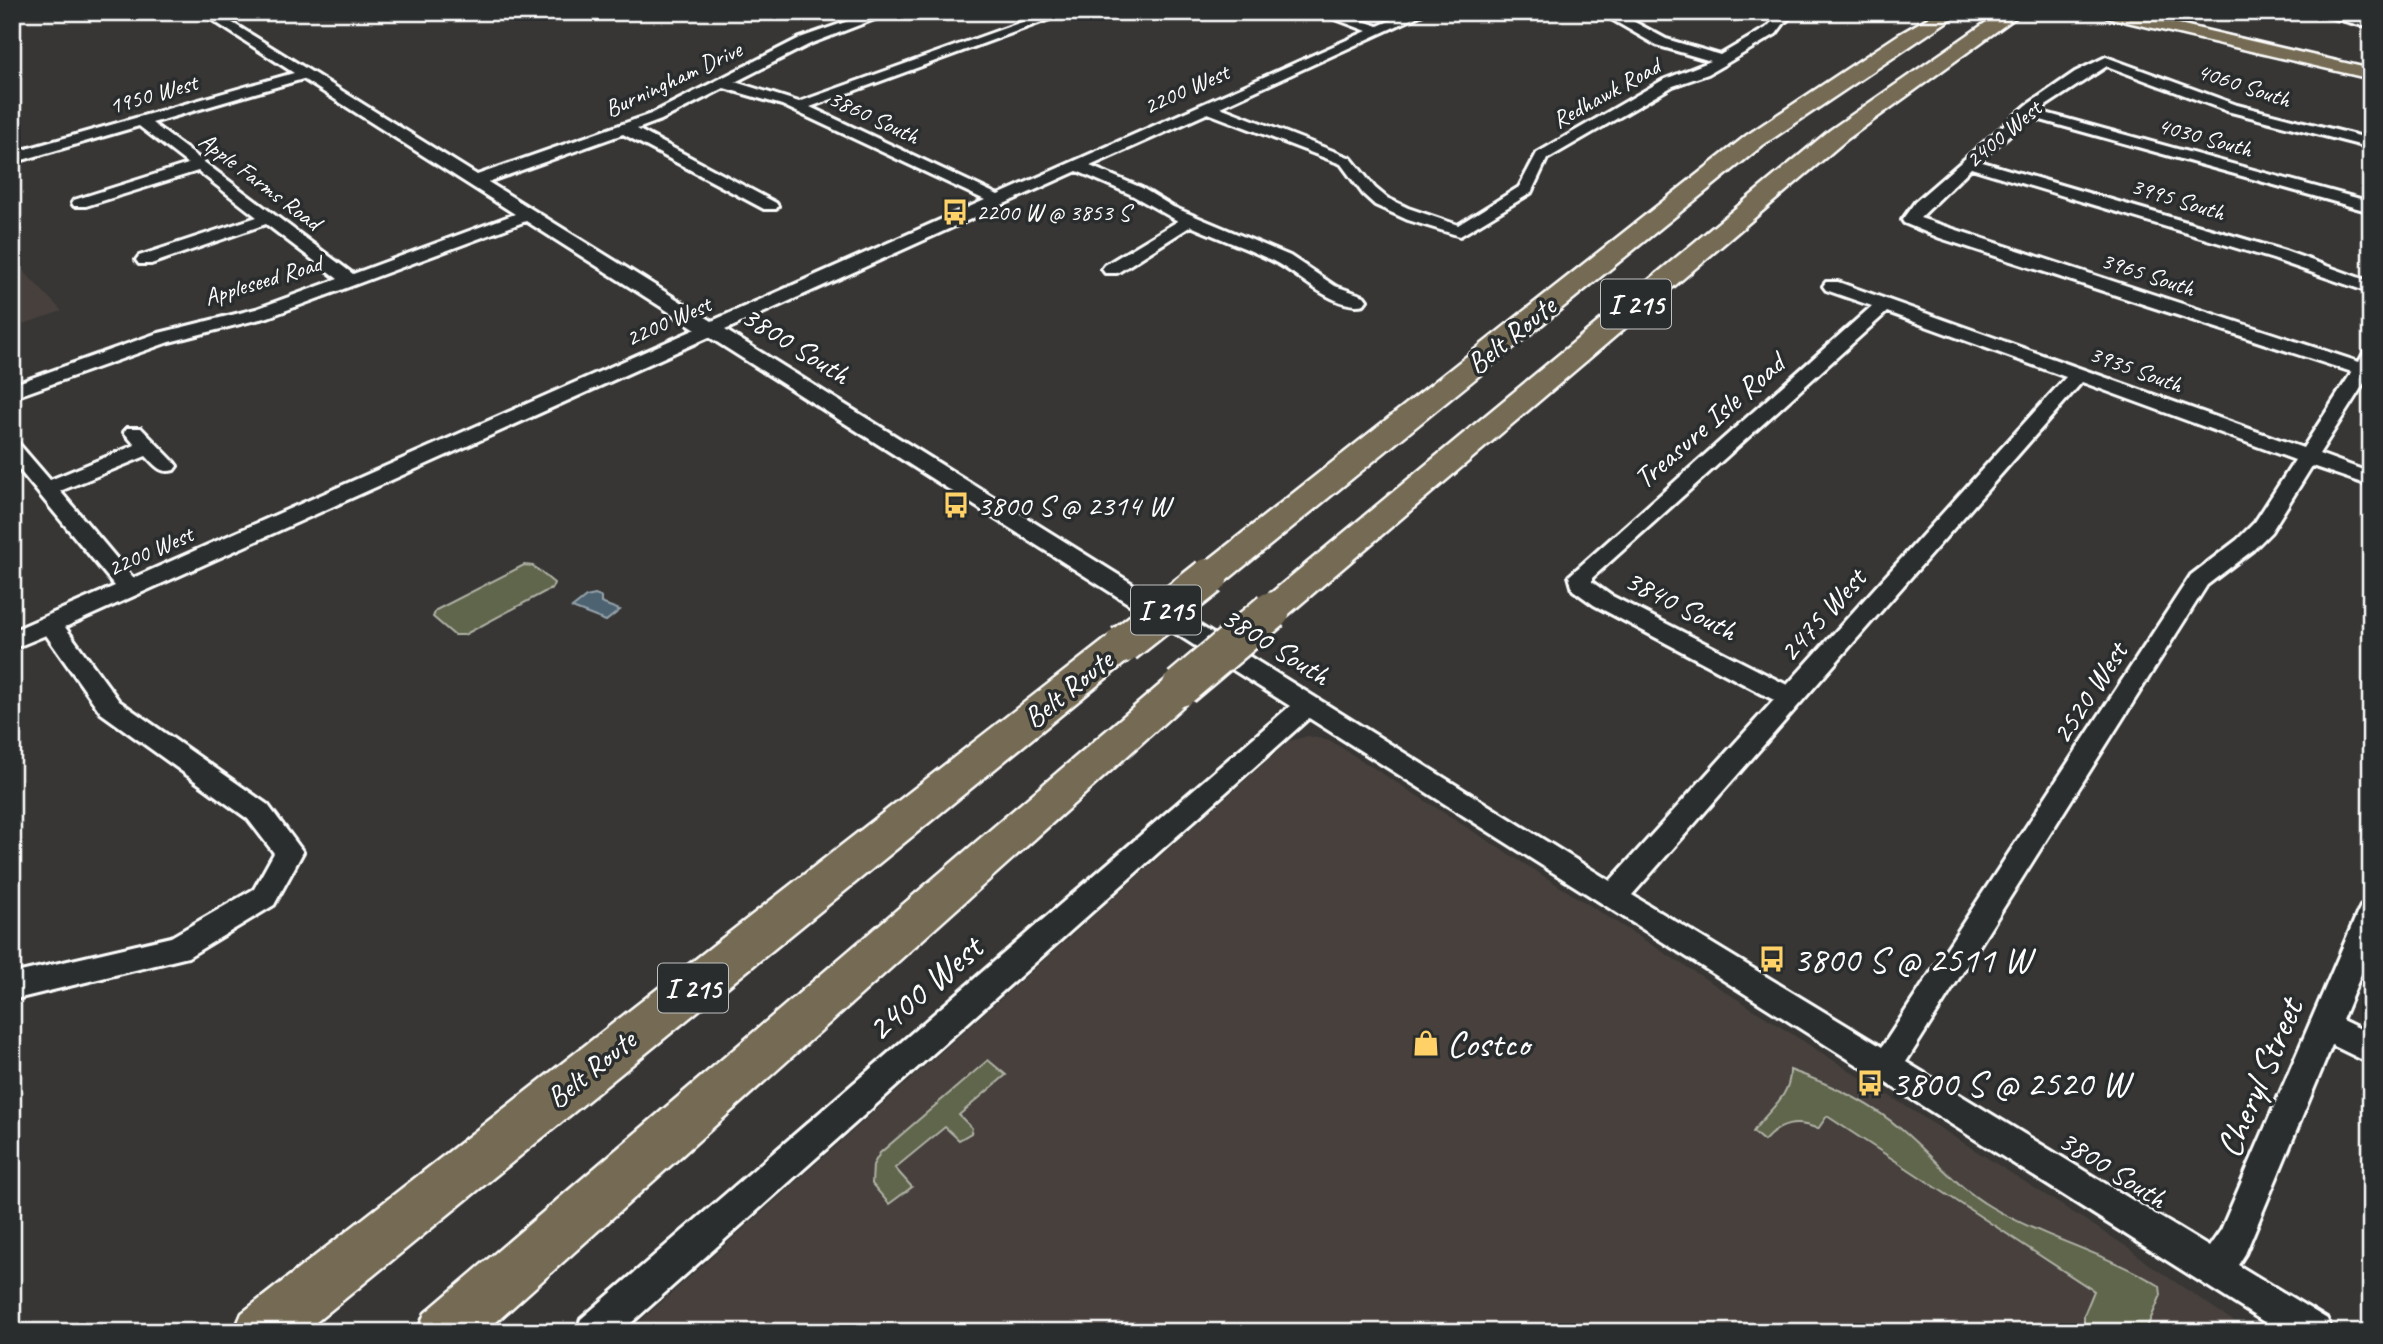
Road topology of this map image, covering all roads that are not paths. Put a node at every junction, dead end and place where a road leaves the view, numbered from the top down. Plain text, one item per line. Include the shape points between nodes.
1 (206, 12) edge
2 (887, 12) edge
3 (1063, 12) edge
4 (1323, 12) edge
5 (1421, 12) edge
6 (1791, 12) edge
7 (1952, 12) edge
8 (2014, 12) edge
9 (2106, 12) edge
10 (2137, 12) edge
11 (2317, 12) edge
12 (1615, 13) edge
13 (2371, 24) edge
14 (1379, 31) junction
15 (1722, 60) junction
16 (2106, 61) joint
17 (2371, 67) edge
18 (306, 74) junction
19 (2371, 74) edge
20 (725, 84) junction
21 (799, 107) junction
22 (1209, 108) junction
23 (2026, 112) junction
24 (141, 121) junction
25 (626, 129) junction
26 (2371, 145) edge
27 (12, 158) edge
28 (1969, 163) junction
29 (199, 166) junction
30 (1078, 166) junction
31 (476, 181) junction
32 (999, 201) junction
33 (80, 203) dead end
34 (770, 206) dead end
35 (2371, 207) edge
36 (528, 215) junction
37 (269, 218) junction
38 (1910, 219) joint
39 (1190, 220) junction
40 (145, 260) dead end
41 (1111, 269) dead end
42 (350, 280) junction
43 (1832, 286) dead end
44 (2371, 288) edge
45 (1358, 300) dead end
46 (1884, 305) junction
47 (711, 330) junction
48 (2368, 366) edge
49 (2078, 375) junction
50 (12, 392) edge
51 (12, 448) edge
52 (2308, 457) junction
53 (167, 466) dead end
54 (2371, 480) edge
55 (46, 489) junction
56 (1581, 584) joint
57 (130, 589) junction
58 (51, 624) junction
59 (12, 641) edge
60 (1791, 698) junction
61 (1308, 705) junction
62 (1613, 897) junction
63 (2371, 914) edge
64 (12, 987) edge
65 (2325, 1026) junction
66 (2371, 1050) edge
67 (1886, 1067) junction
68 (2214, 1270) junction
69 (261, 1332) edge
70 (444, 1332) edge
71 (594, 1332) edge
72 (2314, 1332) edge

1 - 18 street, 3800 South
2 - 20 street, Burningham Drive via 805,41
3 - 21 street
4 - 14 street
5 - 14 street, 2200 West
6 - 15 street, Redhawk Road via 1771,31
7 - 69 highway, Belt Route / I 215, bridge via 1755,140
8 - 70 highway, Belt Route / I 215, bridge via 1838,135 1271,611
9 - 19 main road
10 - 17 main road
11 - 13 street
12 - 15 street via 1650,37
14 - 22 street, 2200 West
15 - 22 street, Redhawk Road via 1668,83 1542,156 1525,190 1460,231 1374,197 1346,161
16 - 23 street, 2400 West
16 - 26 street, 4060 South via 2232,108
18 - 24 street, 1950 West
18 - 31 street, 3800 South
20 - 21 street, 3860 South
20 - 25 street, Burningham Drive
21 - 32 street, 3860 South
22 - 30 street, 2200 West
23 - 28 street, 2400 West
23 - 35 street, 4030 South
24 - 27 street, 1950 West
24 - 29 street, Apple Farms Road
25 - 31 street, Burningham Drive
25 - 34 street
28 - 38 street, 2400 West
28 - 44 street, 3995 South via 2288,258
29 - 33 street
29 - 37 street, Apple Farms Road
30 - 32 street, 2200 West
30 - 39 street
31 - 36 street, 3800 South
32 - 47 street, 2200 West
36 - 42 street, Appleseed Road
36 - 47 street, 3800 South
37 - 40 street
37 - 42 street, Apple Farms Road
38 - 48 street, 3965 South
39 - 41 street
39 - 45 street
42 - 50 street, Appleseed Road via 262,313 162,338
43 - 46 street, 3935 South
46 - 49 street, 3935 South
46 - 56 street, Treasure Isle Road via 1586,569
47 - 57 street, 2200 West
47 - 61 street, 3800 South
48 - 52 street, 2520 West
49 - 52 street, 3935 South
49 - 60 street, 2475 West
51 - 55 street
52 - 54 street, 3935 South
52 - 67 street, 2520 West via 2263,527 2199,580
53 - 55 street via 142,439
55 - 57 street
56 - 60 street, 3840 South via 1602,600
57 - 58 street, 2200 West
58 - 59 street, 2200 West
58 - 64 street via 110,707 258,812 289,852 264,897 178,948
60 - 62 street, 2475 West
61 - 62 street, 3800 South
61 - 71 street, 2400 West
62 - 67 street, 3800 South
63 - 65 street, Cheryl Street
65 - 66 street
65 - 68 street, Cheryl Street via 2234,1242
67 - 68 street, 3800 South
68 - 72 street, 3800 South

